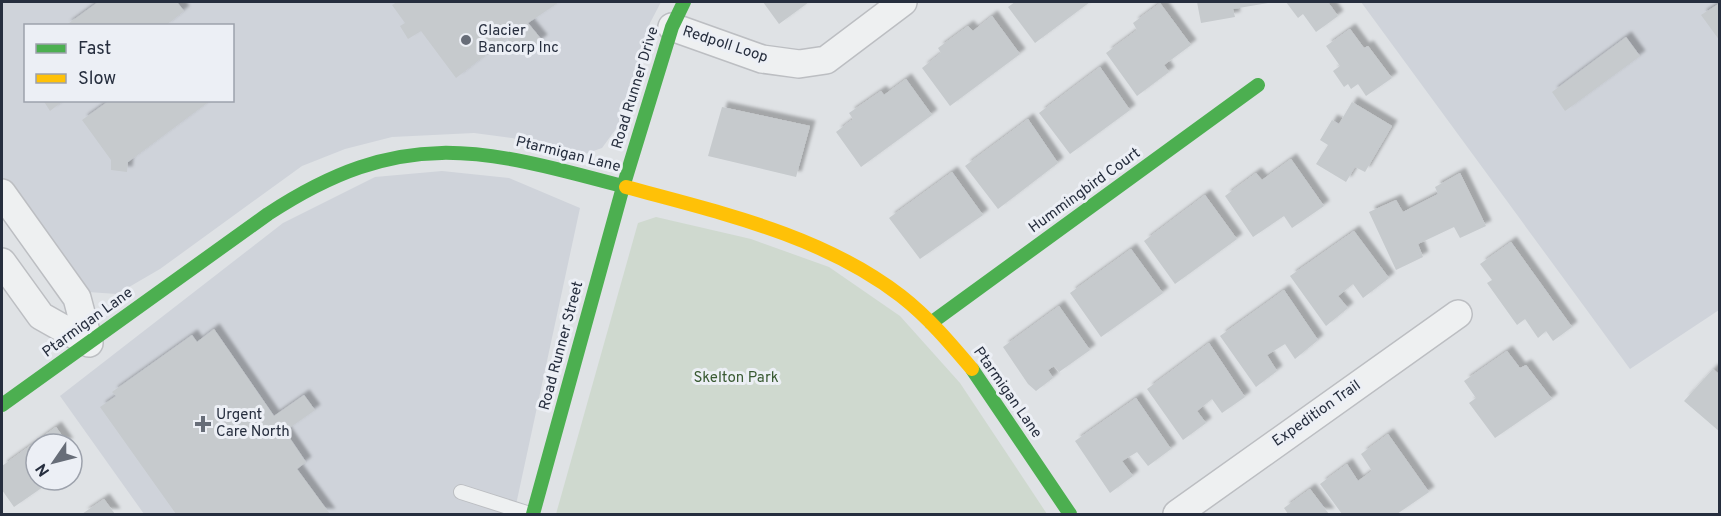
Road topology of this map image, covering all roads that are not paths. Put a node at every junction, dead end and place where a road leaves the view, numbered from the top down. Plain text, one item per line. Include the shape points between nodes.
1 (684, 2) edge
2 (903, 2) edge
3 (672, 27) junction
4 (1258, 86) dead end
5 (623, 187) junction
6 (2, 193) edge
7 (2, 262) edge
8 (1458, 315) dead end
9 (931, 323) junction
10 (89, 343) junction
11 (2, 405) edge
12 (461, 492) dead end
13 (532, 514) edge
14 (1070, 514) edge
15 (1177, 514) edge

1 - 3 street, Road Runner Drive
2 - 3 street, Redpoll Loop via 826,60 799,63 762,59
3 - 5 street, Road Runner Drive
4 - 9 street, Hummingbird Court
5 - 9 street, Ptarmigan Lane via 780,230 825,248 903,297
5 - 10 street, Ptarmigan Lane via 505,156 427,153 373,162 320,183 271,212
5 - 13 street, Road Runner Street
6 - 10 street via 77,298
7 - 10 street via 41,316
8 - 15 street, Expedition Trail
9 - 14 street, Ptarmigan Lane via 964,358
10 - 11 street, Ptarmigan Lane
12 - 13 lane

